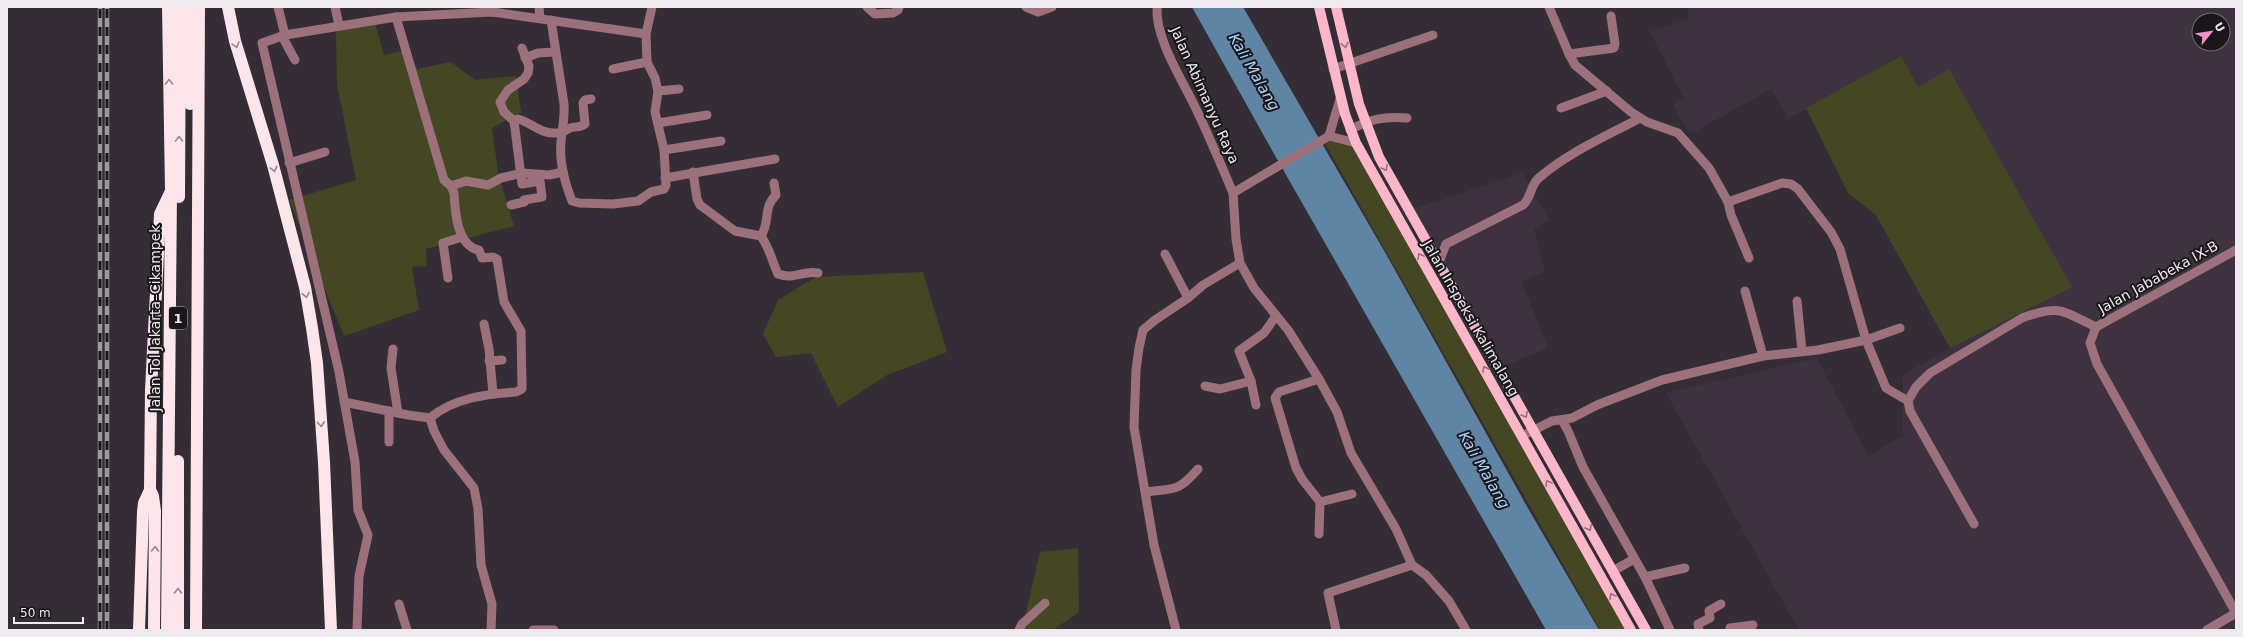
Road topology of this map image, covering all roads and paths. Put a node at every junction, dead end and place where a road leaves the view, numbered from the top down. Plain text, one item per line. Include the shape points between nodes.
1 (168, 7) edge
2 (180, 7) edge
3 (190, 7) edge
4 (199, 7) edge
5 (228, 7) edge
6 (278, 7) edge
7 (335, 7) edge
8 (539, 7) edge
9 (652, 7) edge
10 (867, 7) edge
11 (899, 7) edge
12 (1026, 7) edge
13 (1052, 7) edge
14 (1157, 7) edge
15 (1318, 7) edge
16 (1336, 7) edge
17 (1549, 7) edge
18 (425, 12) edge
19 (1610, 16) dead end
20 (396, 17) junction
21 (540, 18) junction
22 (550, 20) junction
23 (339, 25) junction
24 (646, 34) junction
25 (1433, 35) dead end
26 (283, 36) junction
27 (522, 48) dead end
28 (555, 52) junction
29 (1569, 54) junction
30 (525, 58) junction
31 (295, 60) dead end
32 (647, 62) junction
33 (1349, 64) junction
34 (613, 69) dead end
35 (1333, 69) junction
36 (679, 89) dead end
37 (658, 91) junction
38 (1607, 91) junction
39 (591, 99) dead end
40 (1340, 99) junction
41 (1561, 108) dead end
42 (707, 115) dead end
43 (1407, 118) dead end
44 (1640, 118) junction
45 (514, 121) junction
46 (1364, 122) junction
47 (658, 123) junction
48 (1350, 130) junction
49 (562, 132) junction
50 (1325, 138) junction
51 (721, 141) dead end
52 (1356, 143) junction
53 (664, 150) junction
54 (325, 152) dead end
55 (775, 159) dead end
56 (289, 163) junction
57 (563, 172) junction
58 (693, 172) junction
59 (522, 173) junction
60 (665, 178) junction
61 (774, 183) dead end
62 (451, 186) junction
63 (171, 190) junction
64 (1233, 193) junction
65 (1728, 202) junction
66 (511, 205) dead end
67 (761, 236) junction
68 (462, 237) junction
69 (2236, 250) edge
70 (1165, 254) dead end
71 (1749, 258) dead end
72 (1438, 262) junction
73 (1240, 263) junction
74 (818, 273) dead end
75 (448, 278) dead end
76 (1450, 283) junction
77 (1439, 288) junction
78 (1745, 291) dead end
79 (1188, 298) junction
80 (1797, 301) dead end
81 (1276, 316) junction
82 (484, 324) dead end
83 (2096, 327) junction
84 (1900, 328) dead end
85 (1866, 340) junction
86 (393, 349) dead end
87 (1802, 351) junction
88 (1763, 356) junction
89 (502, 360) dead end
90 (489, 361) junction
91 (1319, 379) junction
92 (1251, 381) junction
93 (1205, 386) dead end
94 (493, 394) junction
95 (1908, 401) junction
96 (344, 402) junction
97 (1256, 406) dead end
98 (389, 411) junction
99 (398, 413) junction
100 (430, 418) junction
101 (1562, 420) junction
102 (1533, 429) junction
103 (1522, 436) junction
104 (389, 442) dead end
105 (1198, 469) dead end
106 (150, 490) junction
107 (1146, 492) junction
108 (1352, 494) dead end
109 (1320, 502) junction
110 (1974, 524) dead end
111 (1319, 534) dead end
112 (1634, 559) junction
113 (1412, 564) junction
114 (1685, 568) dead end
115 (1613, 571) junction
116 (1645, 577) junction
117 (1045, 603) dead end
118 (399, 604) dead end
119 (1721, 604) dead end
120 (2236, 613) edge
121 (1753, 625) dead end
122 (139, 630) edge
123 (154, 630) edge
124 (167, 630) edge
125 (178, 630) edge
126 (190, 630) edge
127 (196, 630) edge
128 (331, 630) edge
129 (357, 630) edge
130 (407, 630) edge
131 (491, 630) edge
132 (533, 630) edge
133 (554, 630) edge
134 (1019, 630) edge
135 (1176, 630) edge
136 (1336, 630) edge
137 (1466, 630) edge
138 (1631, 630) edge
139 (1646, 630) edge
140 (1670, 630) edge
141 (1699, 630) edge
142 (1730, 630) edge
143 (2207, 630) edge

63 -> 1 highway, Jalan Tol Jakarta–Cikampek / 1
125 -> 2 highway, 1
3 - 126 highway, 1
4 - 127 highway, 1
5 -> 128 highway via 235,41 273,165 305,287 312,328 324,462
6 - 26 street
7 - 23 street
8 - 21 street
9 - 24 street
10 - 11 street via 875,14 894,13
12 - 13 street via 1038,12
14 - 64 street, Jalan Abimanyu Raya via 1158,21 1165,43 1214,146
15 - 35 main road, Jalan Inspeksi Kalimalang
16 -> 33 main road, Jalan Inspeksi Kalimalang
17 - 29 street
18 - 20 street
18 - 21 street via 492,12
19 - 29 street via 1614,48
20 - 23 street
20 - 62 street via 444,180
21 - 22 street
22 - 24 street
22 - 28 street
23 - 26 street
24 - 32 street
25 - 33 street
26 - 31 street
26 - 56 street via 264,41 261,47
27 - 30 street
28 - 30 street via 538,53
28 - 49 street via 564,110
29 - 38 street via 1575,65
30 - 45 street via 529,66 528,73 508,90 500,102 504,112
32 - 34 street
32 - 37 street
33 - 35 street
33 - 46 main road, Jalan Inspeksi Kalimalang
35 - 40 main road, Jalan Inspeksi Kalimalang
36 - 37 street
37 - 47 street via 655,112
38 - 41 street
38 - 44 street
39 - 49 street via 583,103 585,124
40 - 48 main road, Jalan Inspeksi Kalimalang
40 - 50 street
42 - 47 street
43 - 46 street via 1386,117
44 - 65 street via 1678,133 1709,168
44 - 72 street via 1540,177 1523,205 1446,244
45 - 49 street via 518,119 528,122 543,132
45 - 59 street
46 - 48 street
46 -> 72 main road, Jalan Inspeksi Kalimalang via 1379,157
47 - 53 street
48 - 52 main road, Jalan Inspeksi Kalimalang
49 - 57 street via 560,143
50 - 52 street
50 - 64 street
51 - 53 street
77 -> 52 main road, Jalan Inspeksi Kalimalang
53 - 60 street
54 - 56 street
55 - 58 street
56 - 96 street
57 - 59 street via 549,175
57 - 60 street via 572,201 579,203 613,204 638,201 651,192 664,189
58 - 60 street
58 - 67 street via 697,199 706,210 735,231
59 - 62 street via 501,178 488,185 466,181
59 - 66 street via 522,184 540,181 542,197
61 - 67 street via 776,195 766,210 766,228
62 - 68 street
63 - 106 highway via 160,214 151,390
63 - 124 highway, Jalan Tol Jakarta–Cikampek / 1
64 - 73 street, Jalan Abimanyu Raya
65 - 71 street
65 - 85 street via 1782,183 1791,184 1798,189 1840,248
67 - 74 street via 767,244 778,274 793,277 812,271
68 - 75 street via 442,243
68 - 94 street via 468,247 479,250 482,258 497,259 504,302 521,331 522,389
69 - 83 street, Jalan Jababeka IX-B
70 - 79 street
72 - 76 main road, Jalan Inspeksi Kalimalang
73 - 79 street via 1203,285
73 - 81 street, Jalan Abimanyu Raya via 1254,288
76 - 77 main road
76 -> 102 main road, Jalan Inspeksi Kalimalang
103 -> 77 main road, Jalan Inspeksi Kalimalang
78 - 88 street
79 - 107 street via 1143,330 1139,348 1134,427
80 - 87 street
81 - 91 street, Jalan Abimanyu Raya via 1288,330
81 - 92 street via 1264,333 1239,351
82 - 90 street
83 - 95 street, Jalan Jababeka IX-B via 2062,310 2052,309 2022,318 1930,373 1916,387
83 - 120 street via 2090,343 2094,359
84 - 85 street
85 - 87 street
85 - 95 street via 1886,388
86 - 99 street via 391,368
87 - 88 street
88 - 101 street via 1662,380
89 - 90 street
90 - 94 street
91 - 109 street via 1279,392 1275,398 1296,468
91 - 113 street, Jalan Abimanyu Raya via 1337,412 1351,453 1396,529
92 - 93 street via 1220,389
92 - 97 street
94 - 100 street via 471,398
95 - 110 street via 1910,411
96 - 98 street
96 - 129 street via 355,462 358,510 368,535 359,576
98 - 99 street
98 - 104 street
99 - 100 street
100 - 131 street via 444,450 474,488 478,509 481,565 492,604
101 - 102 street
101 - 112 street via 1583,467
102 - 103 street
102 -> 115 main road, Jalan Inspeksi Kalimalang
138 -> 103 main road, Jalan Inspeksi Kalimalang
105 - 107 street via 1178,488
106 - 122 highway via 143,512
123 -> 106 highway via 155,512
107 - 135 street via 1154,545
108 - 109 street
109 - 111 street
112 - 115 street
112 - 116 street
113 - 136 street via 1328,593
113 - 137 street via 1426,575 1449,601
114 - 116 street
115 - 139 main road, Jalan Inspeksi Kalimalang
116 - 140 street
117 - 134 street via 1022,624
118 - 130 street
119 - 141 street via 1709,611 1710,618 1698,624
120 - 143 street
121 - 142 street
132 - 133 street

